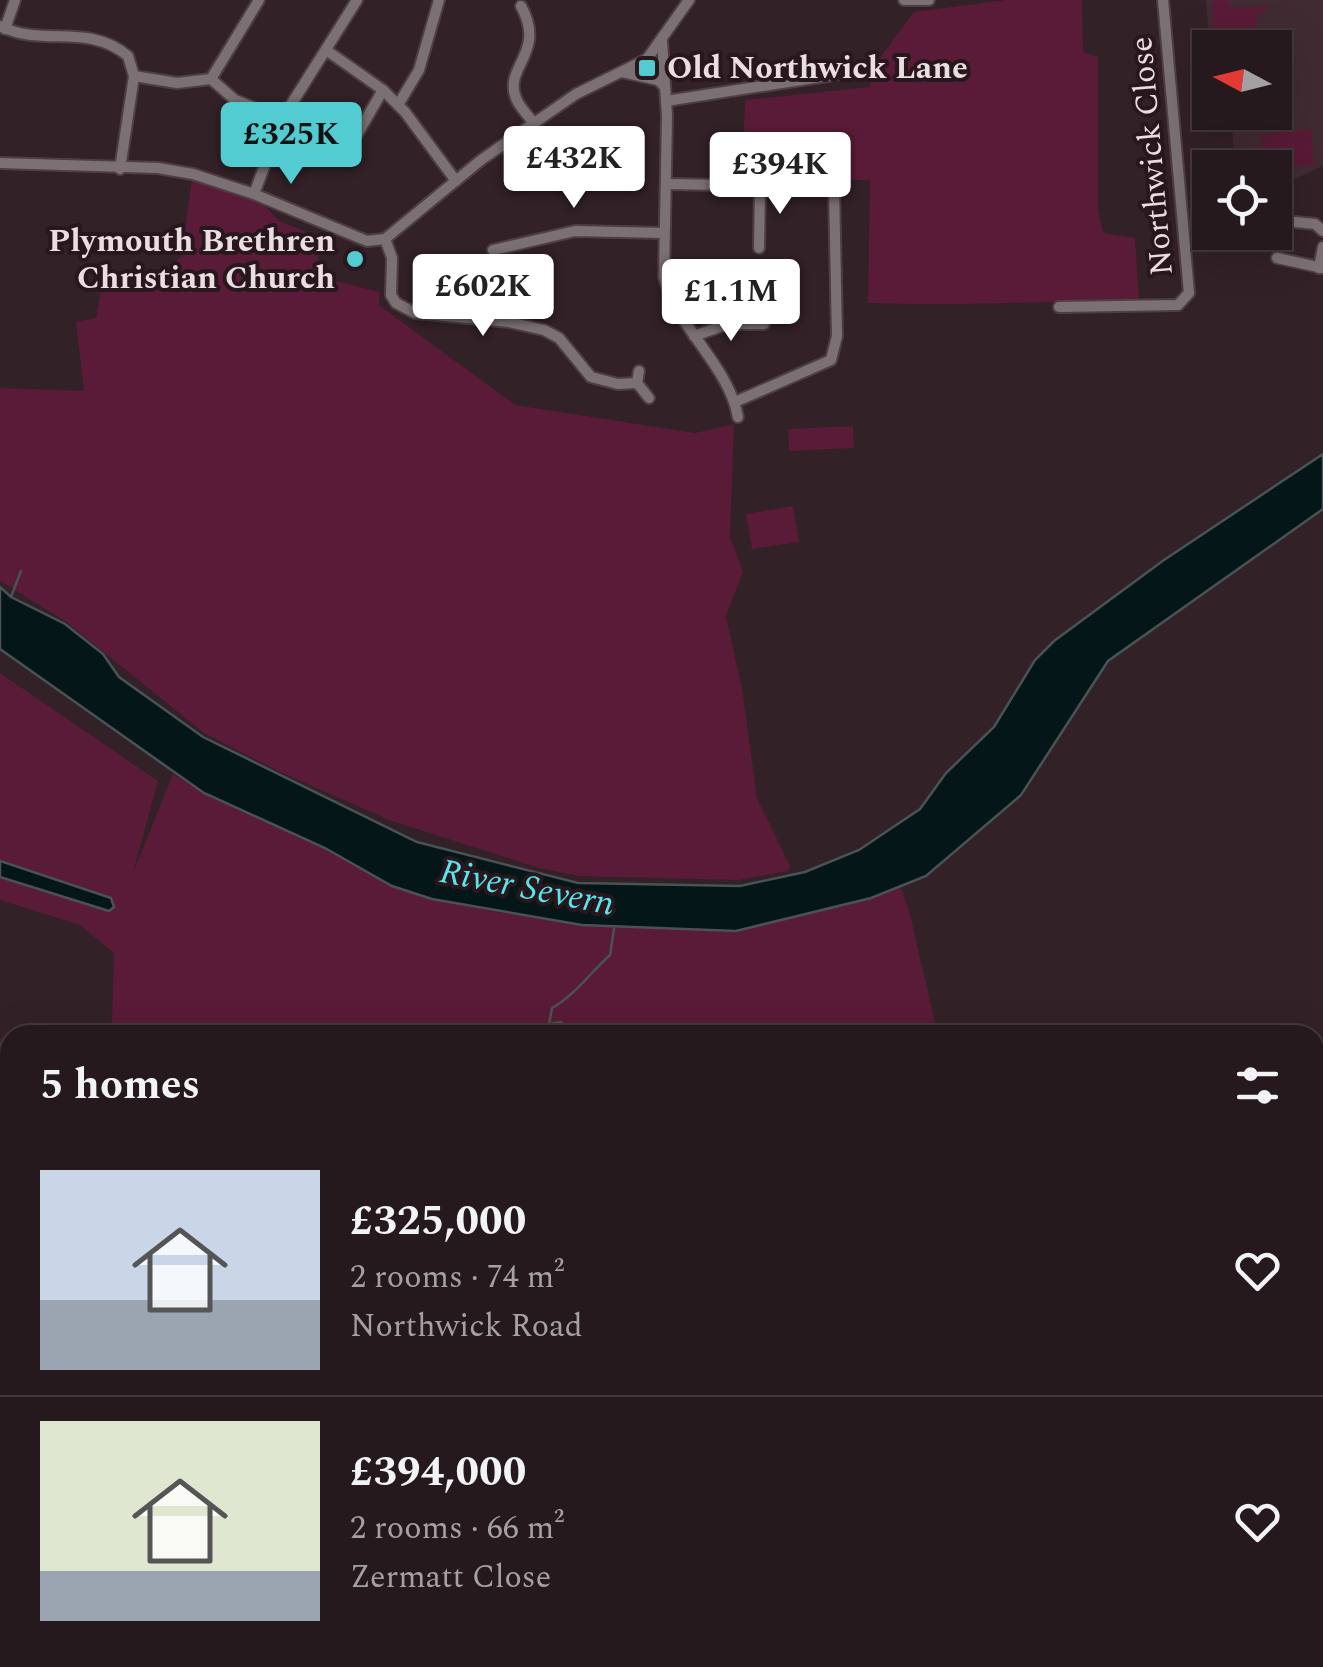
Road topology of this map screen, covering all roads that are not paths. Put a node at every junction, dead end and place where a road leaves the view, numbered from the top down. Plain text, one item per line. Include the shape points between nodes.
1 (15, 0) edge
2 (259, 0) edge
3 (357, 0) edge
4 (439, 0) edge
5 (689, 0) edge
6 (904, 0) edge
7 (928, 0) edge
8 (1163, 0) edge
9 (521, 6) dead end
10 (3, 27) edge
11 (662, 42) junction
12 (326, 50) junction
13 (621, 72) junction
14 (846, 73) dead end
15 (134, 76) junction
16 (210, 80) junction
17 (665, 87) junction
18 (383, 90) junction
19 (666, 101) junction
20 (398, 105) junction
21 (282, 119) junction
22 (534, 124) junction
23 (351, 144) dead end
24 (0, 163) edge
25 (120, 169) junction
26 (456, 181) junction
27 (667, 184) junction
28 (760, 186) junction
29 (254, 194) junction
30 (1292, 222) edge
31 (1323, 232) edge
32 (664, 233) junction
33 (386, 239) junction
34 (1323, 247) edge
35 (760, 248) dead end
36 (493, 250) dead end
37 (1277, 258) dead end
38 (1321, 268) edge
39 (1059, 308) dead end
40 (764, 324) dead end
41 (694, 336) junction
42 (649, 398) dead end
43 (735, 402) junction
44 (738, 417) dead end

1 - 10 street
2 - 16 street
3 - 12 street
4 - 20 street via 418,70
5 - 11 street
6 - 7 street
8 - 39 street, Northwick Close via 1189,293 1178,305
9 - 22 street via 532,36 514,86
10 - 15 street via 20,36 82,34 119,48
11 - 13 street
11 - 17 street
12 - 18 street
12 - 21 street
13 - 17 street
13 - 22 street
14 - 19 street
15 - 16 street
15 - 25 street
16 - 21 street via 234,100
17 - 19 street
18 - 20 street
18 - 23 street
19 - 27 street
20 - 26 street
21 - 29 street
22 - 26 street
24 - 25 street
25 - 29 street via 193,174
26 - 33 street
27 - 28 street
27 - 32 street
28 - 35 street
28 - 43 street via 834,187 837,336 831,360
29 - 33 street via 362,239
30 - 31 street via 1315,224
32 - 36 street via 575,231
32 - 41 street via 668,296
33 - 42 street via 391,295 404,309 544,330 560,338 591,377 618,384 638,377
34 - 38 street
37 - 38 street
40 - 41 street via 728,324
41 - 43 street
43 - 44 street

